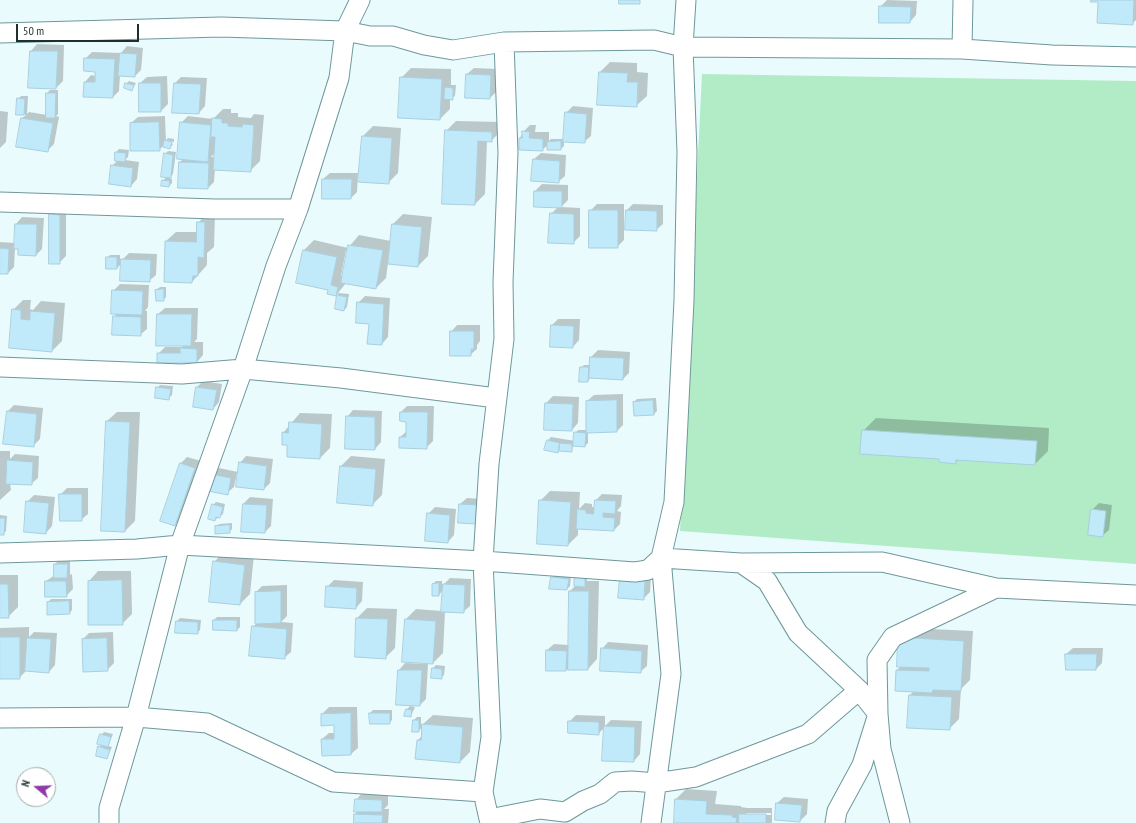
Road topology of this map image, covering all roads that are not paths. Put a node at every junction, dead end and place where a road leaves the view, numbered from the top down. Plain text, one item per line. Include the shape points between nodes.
1 (360, 0) edge
2 (686, 0) edge
3 (964, 0) edge
4 (345, 32) junction
5 (0, 33) edge
6 (504, 42) junction
7 (683, 47) junction
8 (962, 49) junction
9 (1136, 57) edge
10 (0, 202) edge
11 (298, 209) junction
12 (0, 367) edge
13 (243, 369) junction
14 (496, 398) junction
15 (180, 545) junction
16 (0, 553) edge
17 (661, 558) junction
18 (483, 561) junction
19 (741, 563) junction
20 (996, 588) junction
21 (1136, 595) edge
22 (859, 690) junction
23 (878, 714) junction
24 (136, 717) junction
25 (0, 718) edge
26 (656, 783) junction
27 (483, 792) junction
28 (109, 823) edge
29 (652, 823) edge
30 (835, 823) edge
31 (900, 823) edge

1 - 4 street
2 - 7 street
3 - 8 street
4 - 5 street via 221,27
4 - 6 street via 393,36 453,50
4 - 11 street via 339,78
6 - 7 street via 654,40
6 - 14 street via 508,153 503,282 504,339
7 - 8 street
7 - 17 street via 687,152 684,300 674,502
8 - 9 street via 1052,56
10 - 11 street
11 - 13 street via 276,266
12 - 13 street via 182,374
13 - 14 street via 341,378
13 - 15 street
14 - 18 street
15 - 16 street via 137,549
15 - 18 street
15 - 24 street
17 - 18 street via 648,570 635,572
17 - 19 street
17 - 26 street via 671,674
18 - 27 street via 491,737
19 - 20 street via 882,562
19 - 22 street via 768,581 798,633
20 - 21 street
20 - 23 street via 893,637 877,660
22 - 23 street
22 - 26 street via 808,734 696,777
23 - 30 street via 862,765 838,811
23 - 31 street via 881,749
24 - 25 street
24 - 27 street via 207,723 333,782
24 - 28 street via 109,808
26 - 27 street via 615,782 600,794 565,812 540,809 489,819
26 - 29 street

